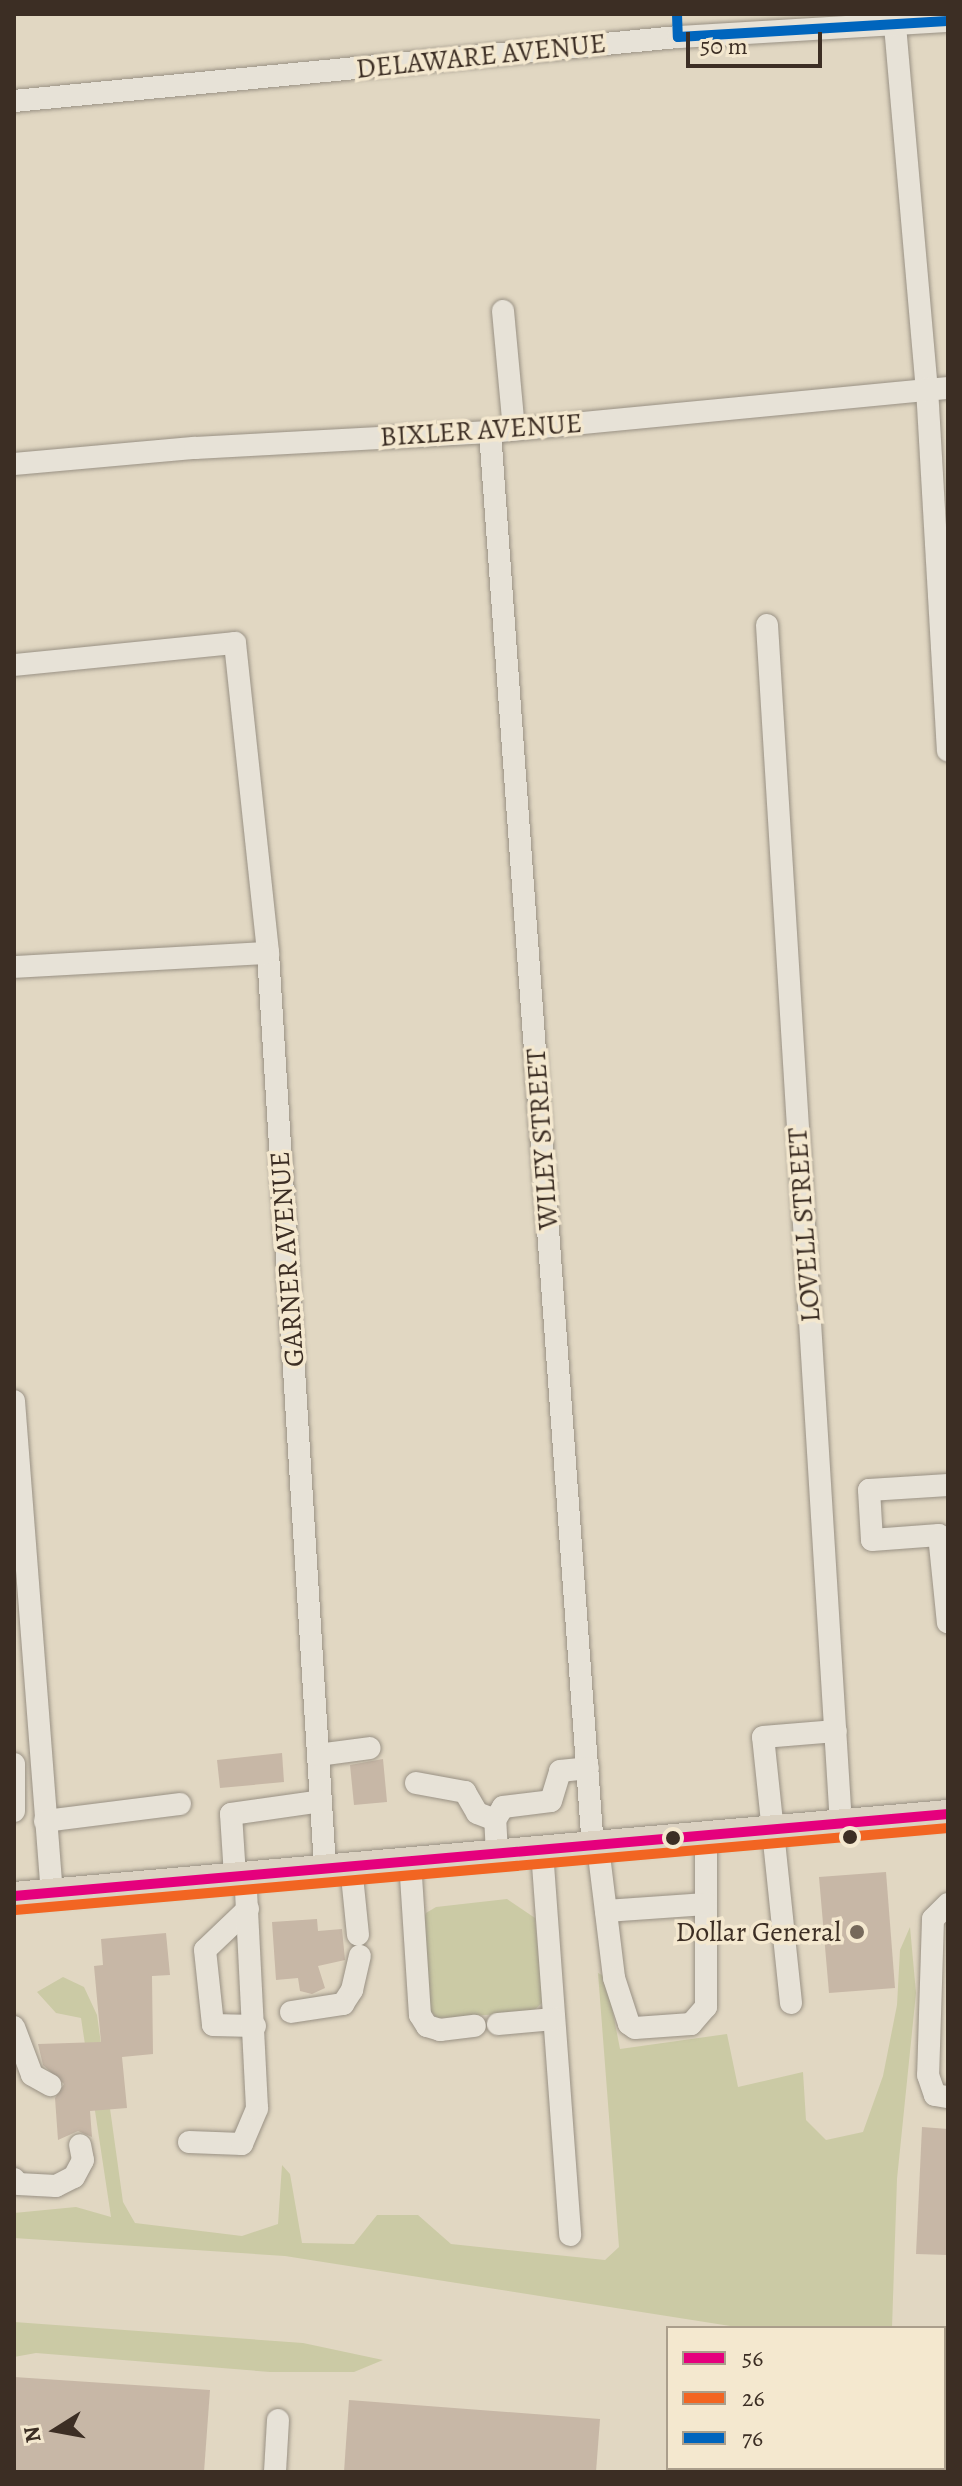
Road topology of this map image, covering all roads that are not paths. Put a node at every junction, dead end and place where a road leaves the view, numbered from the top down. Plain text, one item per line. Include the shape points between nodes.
1 (894, 18) edge
2 (948, 21) edge
3 (677, 25) edge
4 (14, 101) edge
5 (503, 311) dead end
6 (938, 388) edge
7 (514, 429) junction
8 (490, 432) junction
9 (14, 464) edge
10 (767, 625) dead end
11 (14, 665) edge
12 (948, 750) edge
13 (268, 953) junction
14 (14, 967) edge
15 (14, 1401) edge
16 (948, 1485) edge
17 (948, 1623) edge
18 (836, 1731) junction
19 (370, 1748) dead end
20 (318, 1755) junction
21 (14, 1764) edge
22 (588, 1768) junction
23 (416, 1783) dead end
24 (321, 1801) junction
25 (180, 1804) dead end
26 (14, 1811) edge
27 (948, 1814) edge
28 (495, 1820) junction
29 (45, 1821) junction
30 (841, 1825) junction
31 (774, 1831) junction
32 (706, 1837) junction
33 (596, 1847) junction
34 (542, 1851) junction
35 (497, 1854) junction
36 (410, 1861) junction
37 (338, 1866) junction
38 (240, 1875) junction
39 (52, 1892) junction
40 (14, 1896) edge
41 (706, 1904) junction
42 (948, 1904) edge
43 (248, 1909) junction
44 (606, 1911) junction
45 (791, 2003) dead end
46 (291, 2012) dead end
47 (554, 2019) junction
48 (498, 2024) dead end
49 (255, 2026) junction
50 (475, 2026) dead end
51 (14, 2027) edge
52 (50, 2085) dead end
53 (948, 2097) edge
54 (189, 2142) dead end
55 (80, 2145) dead end
56 (14, 2179) edge
57 (570, 2235) dead end
58 (278, 2420) dead end
59 (275, 2472) edge

1 - 2 street, DELAWARE AVENUE
1 - 3 street, DELAWARE AVENUE
1 - 6 street
3 - 4 street, DELAWARE AVENUE
5 - 7 street
6 - 7 street, BIXLER AVENUE
6 - 12 street
7 - 8 street, BIXLER AVENUE
8 - 9 street, BIXLER AVENUE
8 - 22 street, WILEY STREET
10 - 18 street, LOVELL STREET
11 - 13 street, GARNER AVENUE via 235,643
13 - 14 street
13 - 20 street, GARNER AVENUE
15 - 29 street
16 - 17 street via 869,1490 872,1540 939,1535
18 - 30 street, LOVELL STREET
18 - 31 street via 763,1737
19 - 20 street
20 - 24 street, GARNER AVENUE
21 - 26 street
22 - 28 street via 560,1771 551,1801 503,1807
22 - 33 street, WILEY STREET
23 - 28 street via 465,1792 477,1813
24 - 37 street, GARNER AVENUE
24 - 38 street via 231,1814
25 - 29 street
27 - 30 main road
28 - 35 street
29 - 39 street
30 - 31 main road
31 - 32 main road
31 - 45 street
32 - 33 main road
32 - 41 street
33 - 34 main road
33 - 44 street, WILEY STREET
34 - 35 main road
34 - 47 street
35 - 36 main road
36 - 37 main road
36 - 50 street via 420,2015 427,2026 440,2030
37 - 38 main road
37 - 46 street, GARNER AVENUE via 359,1946 352,1990 343,2004
38 - 39 main road
38 - 43 street
39 - 40 main road
41 - 44 street
41 - 44 street, WILEY STREET via 706,2007 699,2019 635,2028 614,1978
42 - 53 street via 933,1919 928,2075 935,2095
43 - 49 street
43 - 49 street via 211,1941 205,1964 213,2025
47 - 48 street
47 - 57 street
49 - 54 street via 257,2108 242,2144
51 - 52 street via 32,2075
55 - 56 street via 83,2160 74,2177 56,2186 18,2184
58 - 59 street

